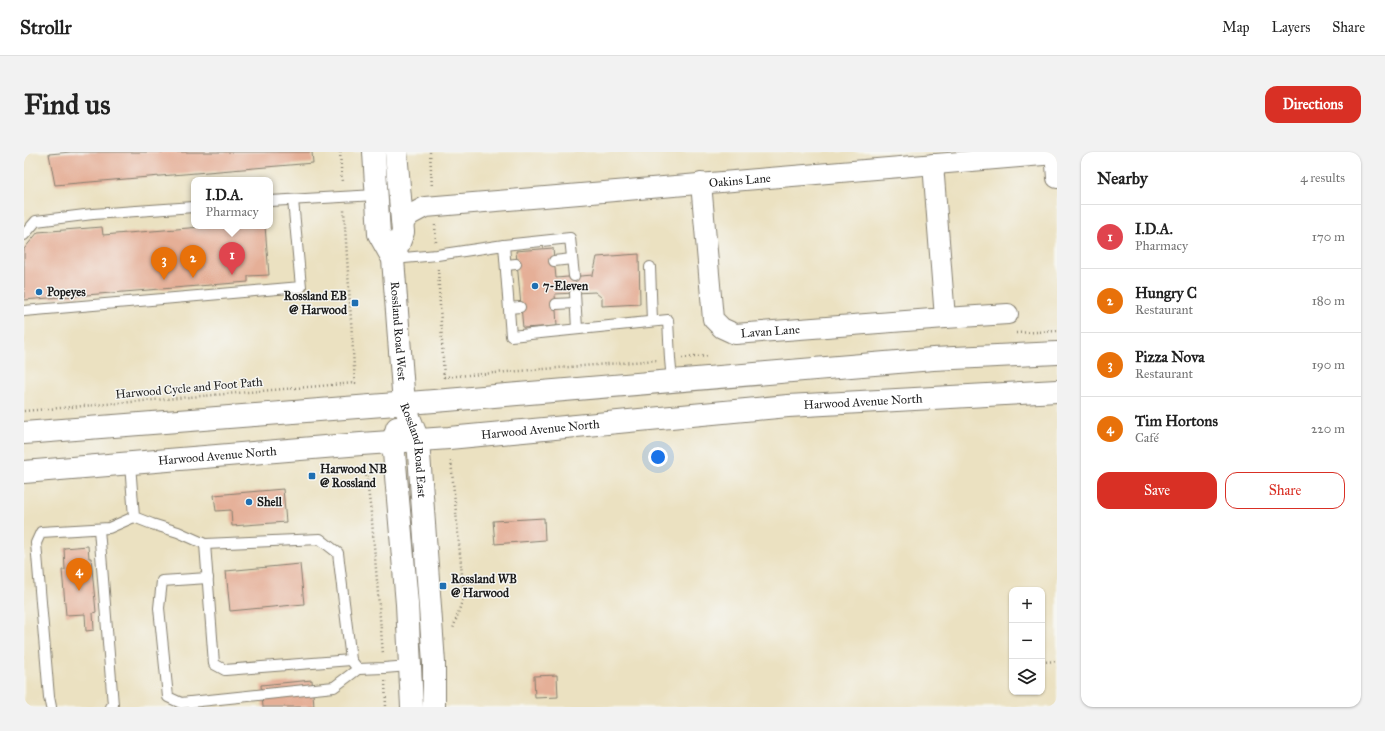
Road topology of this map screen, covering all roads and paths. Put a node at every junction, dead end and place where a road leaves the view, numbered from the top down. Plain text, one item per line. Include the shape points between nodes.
1 (340, 152) edge
2 (374, 152) edge
3 (396, 152) edge
4 (430, 152) edge
5 (1055, 153) edge
6 (933, 164) junction
7 (1057, 178) edge
8 (701, 183) junction
9 (399, 189) junction
10 (376, 195) junction
11 (343, 196) junction
12 (293, 200) junction
13 (273, 201) edge
14 (191, 206) edge
15 (429, 206) junction
16 (402, 224) junction
17 (24, 235) edge
18 (504, 245) junction
19 (437, 255) junction
20 (393, 259) junction
21 (572, 259) junction
22 (554, 261) dead end
23 (516, 264) dead end
24 (506, 265) junction
25 (650, 267) dead end
26 (574, 276) dead end
27 (556, 304) dead end
28 (520, 307) dead end
29 (509, 308) junction
30 (24, 311) edge
31 (1008, 314) dead end
32 (945, 318) junction
33 (652, 321) junction
34 (577, 329) junction
35 (1057, 353) edge
36 (672, 381) junction
37 (1057, 391) edge
38 (447, 400) junction
39 (404, 404) junction
40 (24, 410) edge
41 (24, 433) edge
42 (418, 440) junction
43 (393, 441) junction
44 (451, 462) dead end
45 (130, 464) junction
46 (24, 472) edge
47 (366, 472) dead end
48 (134, 517) junction
49 (99, 529) junction
50 (205, 544) junction
51 (208, 578) junction
52 (452, 632) dead end
53 (351, 660) junction
54 (1057, 661) edge
55 (1045, 662) edge
56 (409, 666) junction
57 (384, 668) junction
58 (358, 669) junction
59 (50, 702) edge
60 (111, 707) edge
61 (386, 707) edge
62 (412, 707) edge
63 (434, 707) edge

1 - 11 path
2 - 10 main road, Rossland Road West
3 - 9 main road, Rossland Road West
4 - 15 path
5 - 6 street, Oakins Lane
5 - 7 street
6 - 8 street, Oakins Lane
6 - 32 street
8 - 15 street, Oakins Lane
8 - 32 street, Lavan Lane via 713,319 722,328 735,334
9 - 15 street via 410,198
9 - 16 main road, Rossland Road West
10 - 11 lane
10 - 20 main road, Rossland Road West via 379,234
11 - 12 lane
11 - 40 path, Harwood Cycle and Foot Path via 355,383
12 - 13 lane
12 - 30 lane via 301,287
14 - 17 lane via 36,221
15 - 16 street, Oakins Lane via 410,215
15 - 19 path
16 - 20 main road, Rossland Road West
18 - 19 lane
18 - 21 lane via 570,238
18 - 24 lane
19 - 20 lane
19 - 38 path
20 - 39 main road, Rossland Road West
21 - 22 lane
21 - 26 lane
23 - 24 lane
24 - 29 lane
25 - 33 lane
27 - 34 lane via 575,298
28 - 29 lane
29 - 34 lane via 511,336
31 - 32 street, Lavan Lane
33 - 34 lane
33 - 36 lane via 668,320
35 - 36 main road via 933,359
36 - 38 main road
37 - 42 main road, Harwood Avenue North via 788,406
38 - 39 main road
39 - 41 main road
39 - 42 main road, Rossland Road East
39 - 43 main road, Rossland Road East
42 - 43 main road, Harwood Avenue North
42 - 63 main road, Rossland Road East via 434,663
43 - 45 main road, Harwood Avenue North
43 - 56 main road, Rossland Road East via 407,604
44 - 52 path via 464,595
45 - 46 main road, Harwood Avenue North
45 - 48 lane
47 - 57 path
48 - 49 lane via 109,528
48 - 50 lane
49 - 59 lane via 40,532 36,543
49 - 60 lane via 113,705
50 - 51 lane
50 - 53 lane via 320,539 338,553
51 - 53 lane via 214,664 225,670
51 - 58 lane via 162,581 159,608 168,697 181,703 334,687
53 - 58 lane
54 - 55 path
56 - 57 lane
56 - 62 main road, Rossland Road East
57 - 58 lane
57 - 61 path

